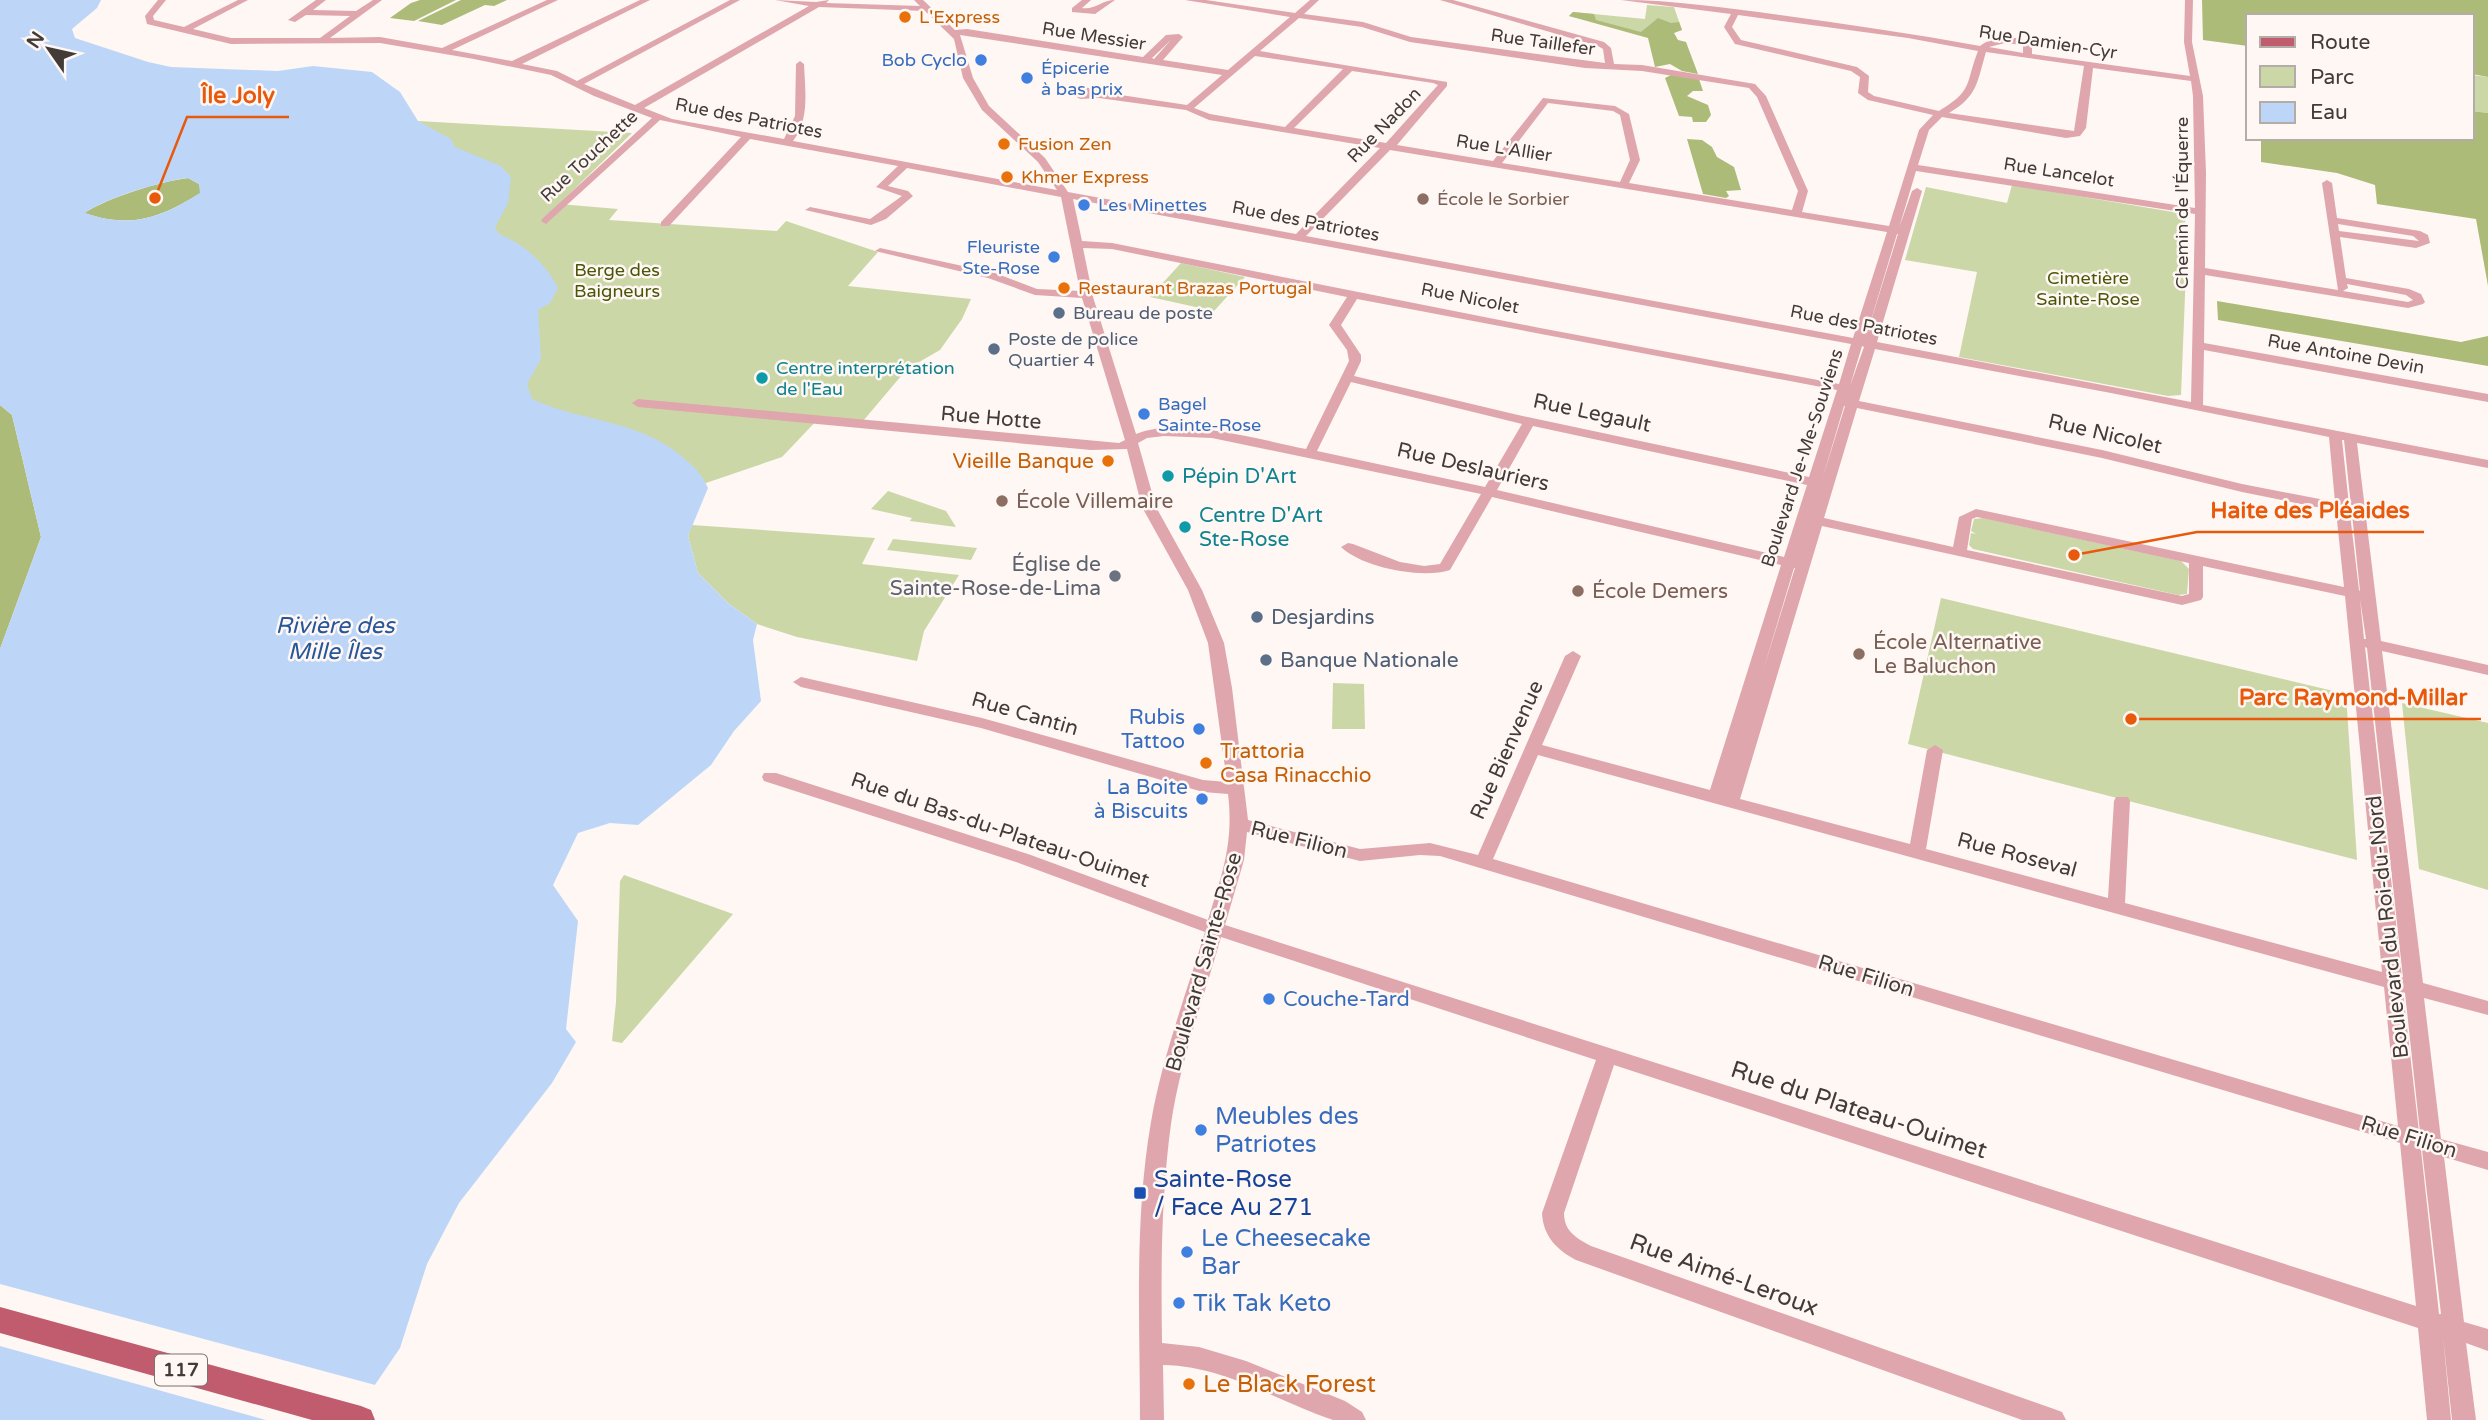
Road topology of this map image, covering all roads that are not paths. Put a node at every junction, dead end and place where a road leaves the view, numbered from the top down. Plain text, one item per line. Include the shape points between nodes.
1 (162, 0) edge
2 (244, 0) edge
3 (322, 0) edge
4 (378, 0) edge
5 (554, 0) edge
6 (646, 0) edge
7 (736, 0) edge
8 (779, 0) edge
9 (918, 0) edge
10 (1087, 0) edge
11 (1111, 0) edge
12 (1189, 0) edge
13 (1315, 0) edge
14 (1444, 0) edge
15 (1625, 0) edge
16 (2189, 0) edge
17 (1654, 1) edge
18 (1215, 2) edge
19 (1680, 2) edge
20 (821, 3) edge
21 (929, 9) junction
22 (1735, 11) junction
23 (304, 12) junction
24 (359, 14) junction
25 (1297, 15) junction
26 (292, 20) dead end
27 (183, 31) junction
28 (954, 33) junction
29 (323, 40) junction
30 (444, 50) junction
31 (1986, 50) junction
32 (1254, 52) junction
33 (1145, 60) junction
34 (1156, 62) junction
35 (514, 64) junction
36 (800, 64) dead end
37 (2089, 65) junction
38 (1611, 66) junction
39 (1350, 68) junction
40 (1229, 73) junction
41 (2195, 79) junction
42 (577, 84) junction
43 (1099, 95) dead end
44 (637, 108) junction
45 (1189, 108) junction
46 (1946, 115) junction
47 (657, 118) junction
48 (1287, 130) junction
49 (747, 136) junction
50 (786, 143) junction
51 (1388, 146) junction
52 (1496, 164) junction
53 (904, 166) junction
54 (1918, 168) junction
55 (2327, 183) dead end
56 (1623, 186) junction
57 (1065, 194) junction
58 (810, 209) dead end
59 (2201, 212) junction
60 (1796, 215) junction
61 (2332, 220) junction
62 (546, 221) dead end
63 (665, 224) dead end
64 (1899, 231) junction
65 (2334, 233) junction
66 (1299, 237) junction
67 (1076, 244) junction
68 (880, 251) dead end
69 (2201, 271) junction
70 (2341, 280) junction
71 (2343, 294) junction
72 (1087, 295) junction
73 (1354, 295) junction
74 (1865, 343) junction
75 (2199, 346) junction
76 (1348, 378) junction
77 (1849, 396) junction
78 (2488, 398) edge
79 (638, 403) dead end
80 (2197, 408) junction
81 (1530, 421) junction
82 (2335, 435) junction
83 (2350, 438) junction
84 (1131, 442) junction
85 (1310, 453) junction
86 (2488, 464) edge
87 (1821, 484) junction
88 (1490, 492) junction
89 (2343, 509) junction
90 (2359, 512) junction
91 (1811, 519) junction
92 (1348, 547) dead end
93 (1959, 552) junction
94 (2196, 560) junction
95 (1796, 564) junction
96 (2353, 593) junction
97 (2369, 597) junction
98 (2366, 642) junction
99 (1573, 656) dead end
100 (2488, 670) edge
101 (801, 682) dead end
102 (1533, 748) junction
103 (1936, 750) dead end
104 (770, 777) dead end
105 (1236, 789) junction
106 (1724, 799) junction
107 (2122, 801) dead end
108 (1240, 825) junction
109 (1917, 852) junction
110 (1483, 863) junction
111 (2116, 906) junction
112 (1214, 928) junction
113 (2404, 985) junction
114 (2488, 1008) edge
115 (1607, 1056) junction
116 (2410, 1137) junction
117 (2432, 1144) junction
118 (2488, 1161) edge
119 (0, 1320) edge
120 (2428, 1321) junction
121 (2453, 1329) junction
122 (2488, 1340) edge
123 (1151, 1354) junction
124 (2013, 1413) edge
125 (361, 1420) edge
126 (1152, 1420) edge
127 (1354, 1420) edge
128 (2054, 1420) edge
129 (2439, 1420) edge
130 (2464, 1420) edge

1 - 27 street, Rue des Patriotes via 149,21
2 - 27 street
3 - 23 street
4 - 24 street
5 - 30 street
6 - 35 street
7 - 42 street
8 - 20 street
9 - 21 street, Boulevard Sainte-Rose
10 - 11 street via 1075,10 1092,12
12 - 18 street, Rue Taillefer
13 - 25 street
14 - 38 street via 1601,44 1607,48
15 - 17 street, Rue Damien-Cyr
16 - 41 street, Chemin de l'Équerre via 2188,42
17 - 19 street, Rue Damien-Cyr
18 - 25 street, Rue Taillefer
19 - 22 street, Rue Damien-Cyr
20 - 21 street
20 - 44 street
21 - 28 street, Boulevard Sainte-Rose
22 - 31 street, Rue Damien-Cyr
22 - 46 street via 1728,27 1738,42 1854,69 1865,77 1866,96
23 - 24 street
23 - 26 street
24 - 29 street
25 - 32 street
25 - 38 street, Rue Taillefer via 1376,27 1410,39
27 - 29 street, Rue des Patriotes via 231,41
28 - 33 street, Rue Messier
28 - 57 street, Boulevard Sainte-Rose via 969,80 983,104 1040,157
29 - 30 street, Rue des Patriotes via 384,40
30 - 35 street, Rue des Patriotes
31 - 37 street, Rue Damien-Cyr
31 - 46 street, Boulevard Je-Me-Souviens via 1979,96
32 - 39 street, Rue Nadon
32 - 40 street
33 - 34 street, Rue Messier
33 - 34 street via 1169,37 1180,37
34 - 40 street, Rue Messier
35 - 42 street, Rue des Patriotes via 551,72
36 - 50 street via 801,113
37 - 41 street, Rue Damien-Cyr
37 - 46 street via 2081,128 2075,135
38 - 60 street, Rue Taillefer via 1755,88 1803,191
39 - 48 street
39 - 51 street, Rue Nadon via 1444,84
40 - 45 street
41 - 59 street, Chemin de l'Équerre
42 - 44 street, Rue des Patriotes
43 - 45 street, Rue L'Allier
44 - 47 street, Rue des Patriotes
45 - 48 street, Rue L'Allier via 1204,116
46 - 54 street, Boulevard Je-Me-Souviens via 1925,128
47 - 49 street, Rue des Patriotes
47 - 62 street, Rue Touchette
48 - 51 street, Rue L'Allier
49 - 50 street, Rue des Patriotes
49 - 63 street
50 - 53 street, Rue des Patriotes
51 - 52 street, Rue L'Allier
51 - 66 street, Rue Nadon
52 - 56 street, Rue L'Allier
52 - 56 street via 1546,100 1615,109 1624,114 1635,160
53 - 57 street, Rue des Patriotes
53 - 58 street via 881,187 908,196 878,220 862,221
54 - 59 street, Rue Lancelot
54 - 64 street, Boulevard Je-Me-Souviens
55 - 61 street
56 - 60 street, Rue L'Allier
57 - 66 street, Rue des Patriotes
57 - 67 street, Boulevard Sainte-Rose
59 - 69 street, Chemin de l'Équerre
60 - 64 street, Rue L'Allier
61 - 65 street
61 - 65 street via 2416,233 2426,243
64 - 74 street, Boulevard Je-Me-Souviens
65 - 70 street
66 - 74 street, Rue des Patriotes
67 - 72 street, Boulevard Sainte-Rose
67 - 73 street, Rue Nicolet via 1106,244
68 - 72 street via 991,275 1035,292
69 - 71 street
69 - 75 street, Chemin de l'Équerre
70 - 71 street
70 - 71 street via 2409,292 2419,302 2408,305
72 - 84 street, Boulevard Sainte-Rose
73 - 76 street via 1335,325 1355,352
73 - 77 street, Rue Nicolet
74 - 77 street, Boulevard Je-Me-Souviens
74 - 80 street, Rue des Patriotes
75 - 78 street, Rue Antoine Devin
75 - 80 street, Chemin de l'Équerre
76 - 81 street, Rue Legault
76 - 85 street
77 - 87 street, Boulevard Je-Me-Souviens
77 - 89 street, Rue Nicolet
79 - 84 street, Rue Hotte via 1091,446 1119,447
80 - 82 street, Rue des Patriotes
81 - 87 street, Rue Legault
81 - 88 street
82 - 83 street, Rue des Patriotes
82 - 89 street, Boulevard du Roi-du-Nord
83 - 86 street, Rue des Patriotes
83 - 90 street, Boulevard du Roi-du-Nord
84 - 85 street, Rue Deslauriers via 1144,435 1195,432
84 - 105 street, Boulevard Sainte-Rose via 1149,507 1195,590 1214,638
85 - 88 street, Rue Deslauriers
87 - 91 street, Boulevard Je-Me-Souviens
88 - 92 street via 1449,563 1440,570 1378,560
88 - 95 street, Rue Deslauriers
89 - 90 street, Rue Nicolet
89 - 96 street, Boulevard du Roi-du-Nord
90 - 97 street, Boulevard du Roi-du-Nord
91 - 93 street
91 - 95 street, Boulevard Je-Me-Souviens
93 - 94 street via 1966,517 1976,513
93 - 94 street via 2186,601 2196,597
94 - 96 street
95 - 106 street, Boulevard Je-Me-Souviens
96 - 97 street
96 - 98 street, Boulevard du Roi-du-Nord
97 - 98 street, Boulevard du Roi-du-Nord
98 - 100 street
98 - 113 street, Boulevard du Roi-du-Nord
99 - 102 street, Rue Bienvenue
101 - 105 street, Rue Cantin via 975,722 1196,784
102 - 106 street, Rue Roseval
102 - 110 street, Rue Bienvenue
103 - 109 street
104 - 112 street, Rue du Bas-du-Plateau-Ouimet via 1022,858
105 - 108 street, Boulevard Sainte-Rose
106 - 109 street, Rue Roseval
107 - 111 street
108 - 110 street, Rue Filion via 1353,854 1425,848
108 - 112 street, Boulevard Sainte-Rose via 1235,860
109 - 111 street, Rue Roseval
110 - 116 street, Rue Filion
111 - 113 street, Rue Roseval
112 - 115 street, Rue du Plateau-Ouimet
112 - 123 street, Boulevard Sainte-Rose via 1161,1123 1152,1201
113 - 114 street, Rue Roseval
113 - 116 street, Boulevard du Roi-du-Nord
113 - 117 street, Boulevard du Roi-du-Nord
115 - 120 street, Rue du Plateau-Ouimet
115 - 124 street, Rue Aimé-Leroux via 1553,1213 1562,1240 1584,1253
116 - 117 street, Rue Filion
116 - 120 street, Boulevard du Roi-du-Nord
117 - 118 street, Rue Filion
117 - 121 street, Boulevard du Roi-du-Nord
119 - 125 main road, 117
120 - 121 street, Rue du Plateau-Ouimet
120 - 129 street, Boulevard du Roi-du-Nord
121 - 122 street, Rue du Plateau-Ouimet
121 - 130 street, Boulevard du Roi-du-Nord
123 - 126 street, Boulevard Sainte-Rose
123 - 127 street via 1178,1352 1202,1358 1337,1409
124 - 128 street, Rue Aimé-Leroux

